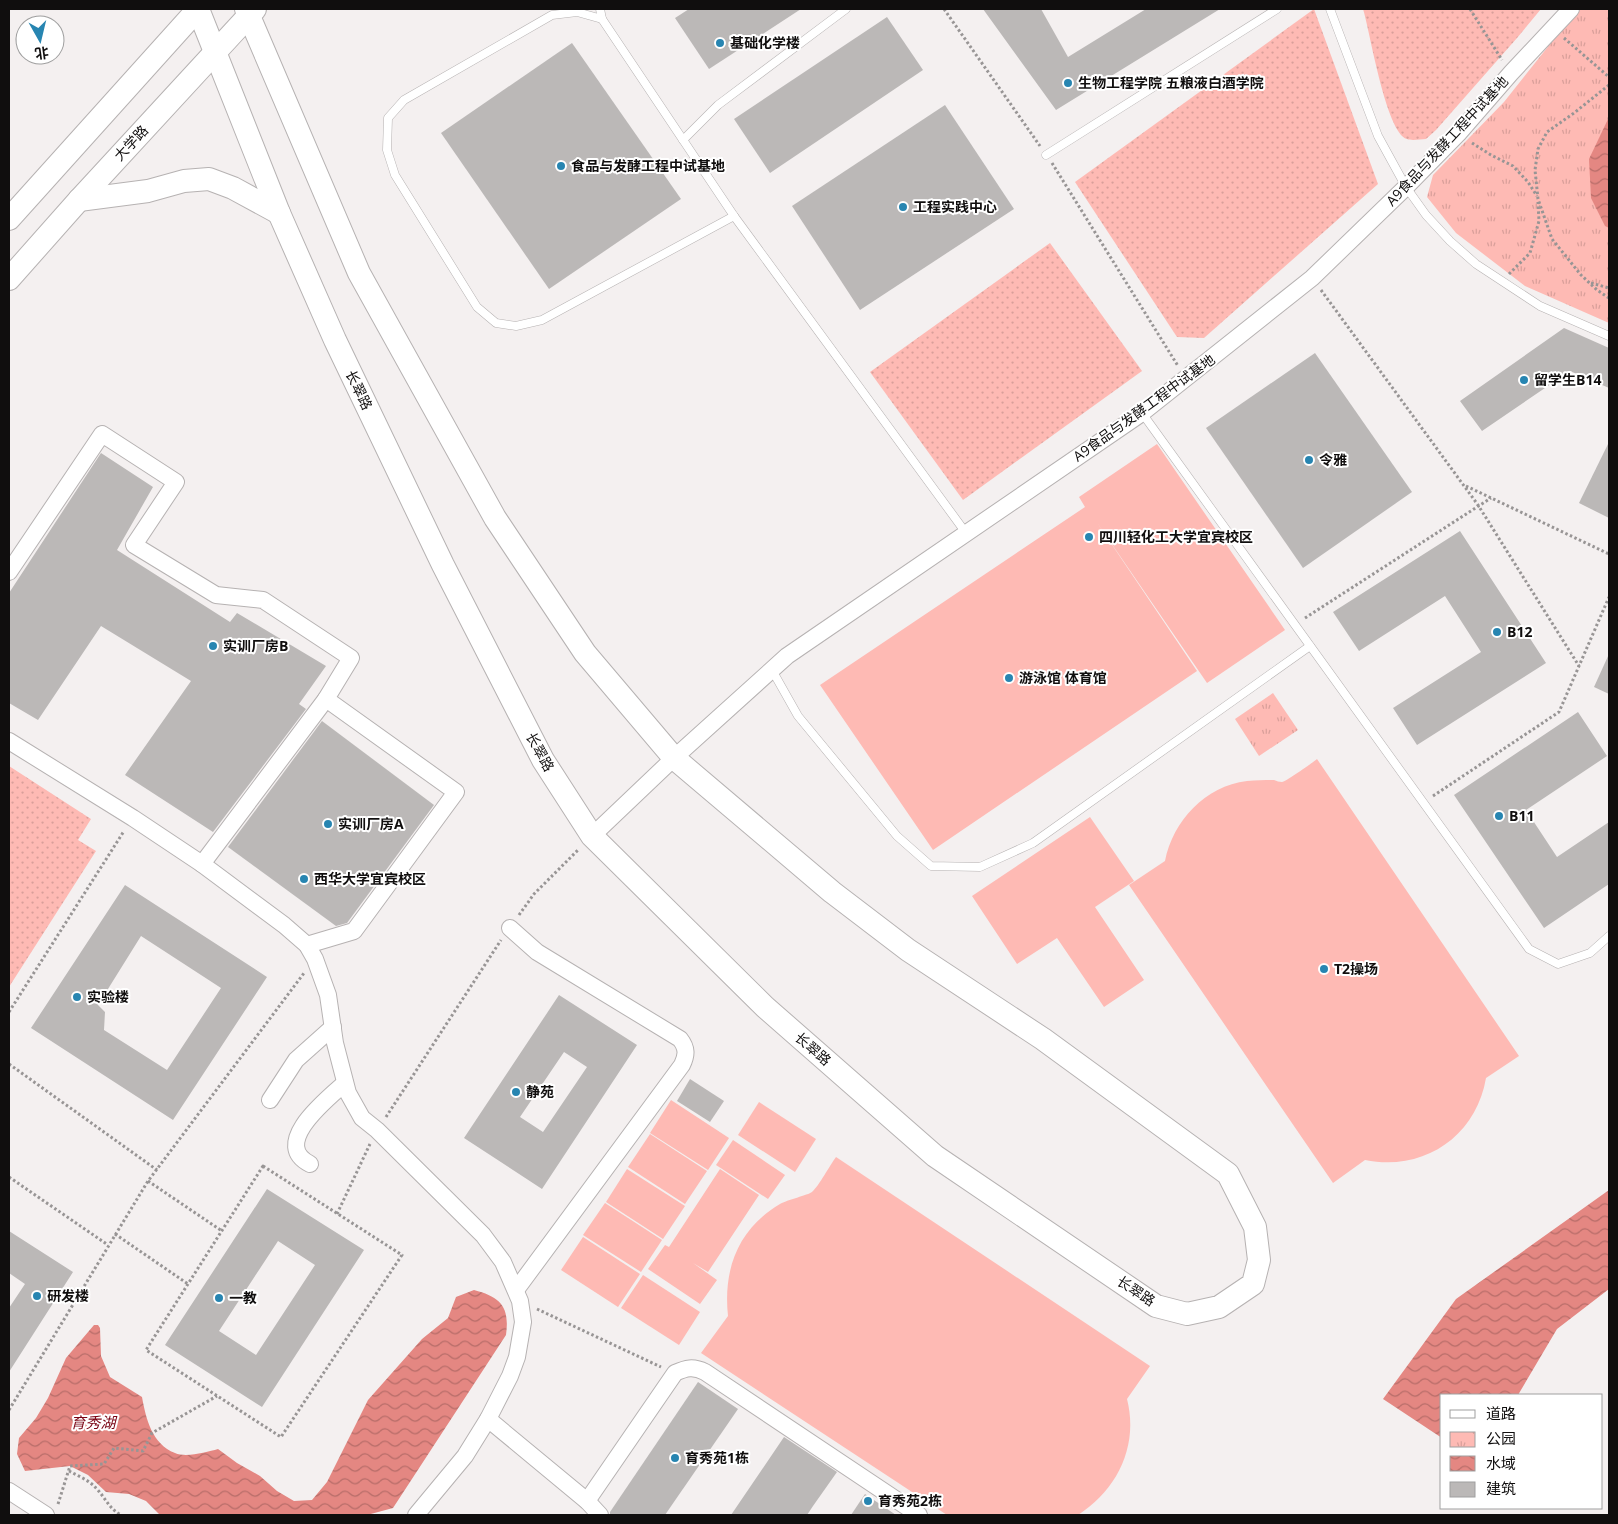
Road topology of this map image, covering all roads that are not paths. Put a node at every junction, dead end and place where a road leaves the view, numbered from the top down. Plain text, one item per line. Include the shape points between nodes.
1 (198, 9) edge
2 (600, 9) edge
3 (846, 9) edge
4 (1277, 9) edge
5 (1330, 9) edge
6 (1571, 9) edge
7 (250, 11) edge
8 (602, 20) junction
9 (216, 52) junction
10 (683, 140) junction
11 (1046, 155) road end
12 (1406, 187) junction
13 (79, 200) junction
14 (279, 213) junction
15 (734, 216) junction
16 (9, 219) edge
17 (9, 279) edge
18 (1609, 336) edge
19 (1142, 413) junction
20 (966, 533) junction
21 (9, 572) edge
22 (1310, 646) junction
23 (772, 670) junction
24 (326, 699) junction
25 (9, 740) edge
26 (674, 758) junction
27 (592, 836) junction
28 (202, 864) junction
29 (510, 928) road end
30 (1609, 936) edge
31 (311, 952) junction
32 (333, 1027) junction
33 (345, 1083) junction
34 (270, 1100) dead end
35 (310, 1164) dead end
36 (518, 1295) junction
37 (488, 1419) junction
38 (9, 1490) edge
39 (587, 1501) junction
40 (52, 1511) edge
41 (416, 1515) edge
42 (600, 1515) edge
43 (919, 1515) edge

1 - 9 main road, 长翠路
1 - 16 main road
2 - 8 lane
3 - 10 lane via 718,105
4 - 11 lane
5 - 12 lane via 1378,136
6 - 12 street, A9食品与发酵工程中试基地
7 - 9 main road, 大学路
7 - 26 main road, 长翠路 via 359,273 495,518 585,653
8 - 10 lane
8 - 15 lane via 577,12 552,16 404,100 388,118 388,150 395,175 477,307 496,323 516,326 542,320
9 - 13 main road, 大学路
9 - 14 main road, 长翠路
10 - 15 lane
12 - 18 lane via 1426,215 1476,264 1540,306
12 - 19 street, A9食品与发酵工程中试基地 via 1312,278
13 - 14 main road via 209,179 234,188
13 - 17 main road, 大学路
14 - 27 main road, 长翠路 via 335,340 443,565 543,760
15 - 20 lane
19 - 20 street, A9食品与发酵工程中试基地
19 - 22 lane
20 - 23 street, A9食品与发酵工程中试基地 via 787,656
21 - 24 street via 102,434 176,482 134,545 216,595 263,600 351,658
22 - 23 lane via 1033,843 980,867 931,866 897,836 798,716
22 - 30 lane via 1529,949 1558,964 1590,953
23 - 26 street, A9食品与发酵工程中试基地
24 - 28 street
24 - 31 street via 456,792 354,931
25 - 28 street
26 - 27 street, A9食品与发酵工程中试基地
26 - 27 main road, 长翠路 via 832,892 908,950 1044,1039 1228,1174 1255,1227 1260,1260 1253,1284 1219,1307 1187,1314 1156,1306 936,1156 765,1007
28 - 31 street via 284,924
29 - 36 street via 537,952 680,1038 687,1056
31 - 32 street via 328,994
32 - 33 street
32 - 34 street via 296,1060
33 - 35 street via 314,1113 299,1133 296,1153
33 - 36 street via 362,1118 483,1235 503,1262
36 - 37 street via 522,1322 518,1357
37 - 39 street
37 - 41 street via 465,1456
38 - 40 street
39 - 42 street
39 - 43 street via 675,1373 696,1368

